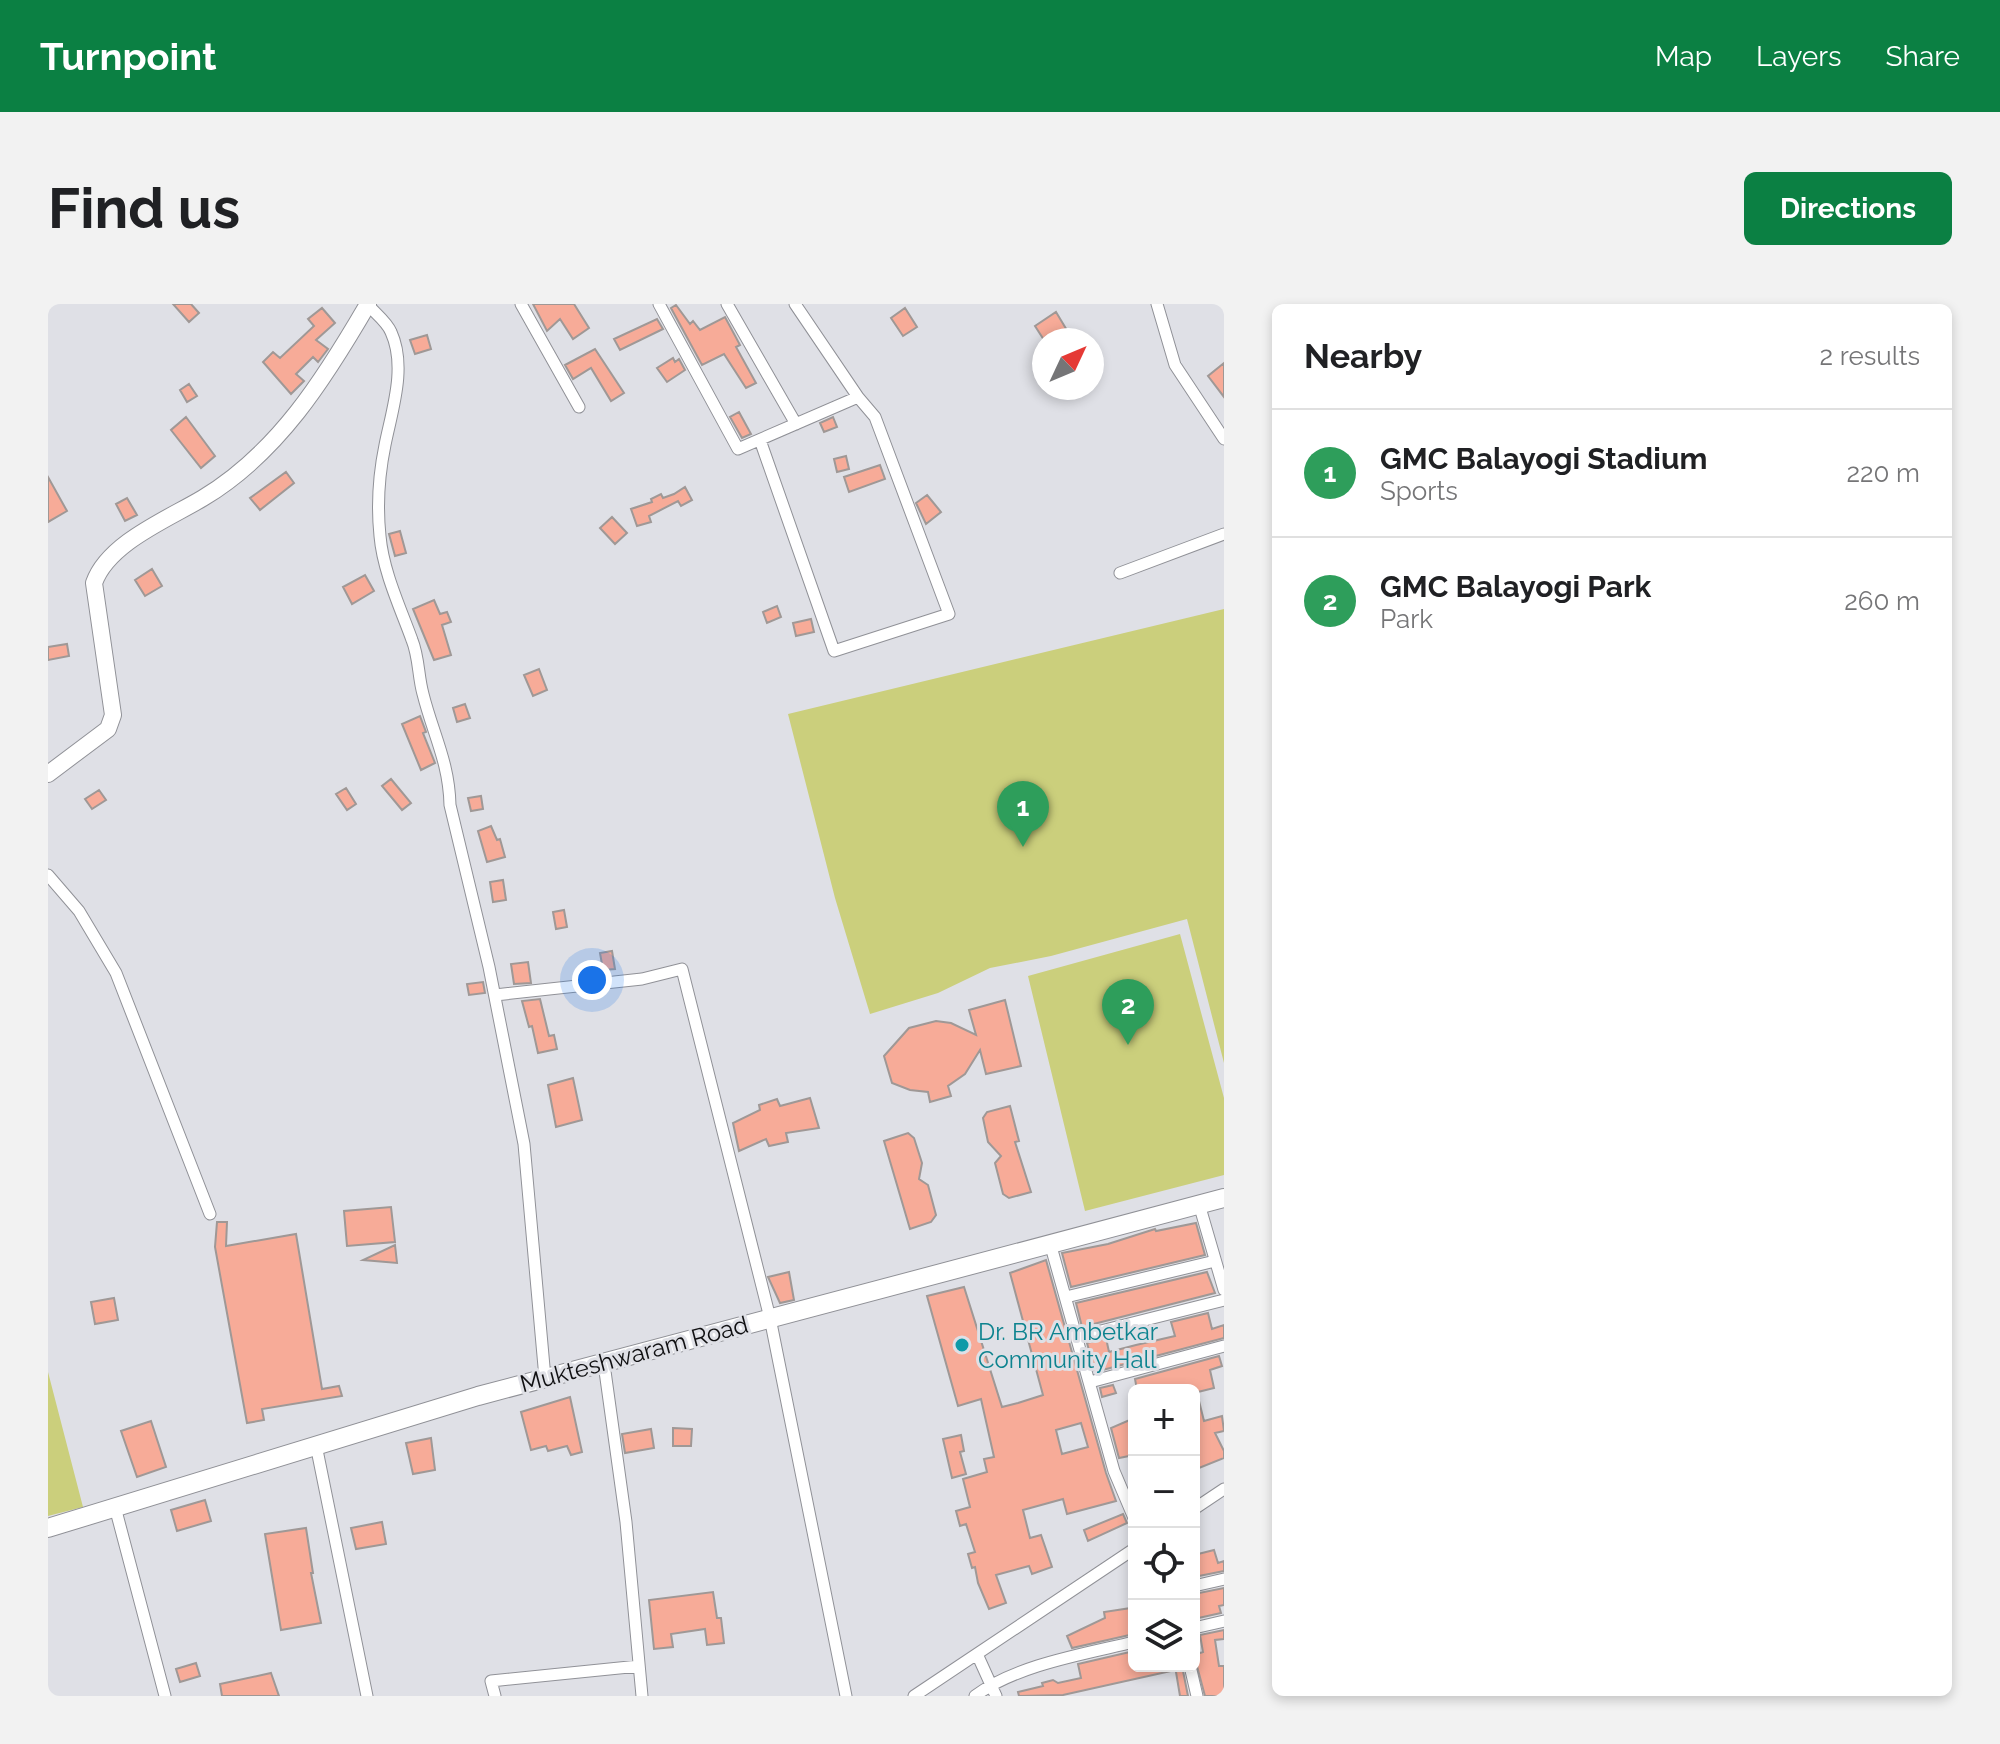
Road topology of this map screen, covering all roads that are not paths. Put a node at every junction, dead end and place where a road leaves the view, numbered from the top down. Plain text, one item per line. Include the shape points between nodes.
1 (368, 304) edge
2 (521, 304) edge
3 (659, 304) edge
4 (727, 304) edge
5 (795, 304) edge
6 (1157, 304) edge
7 (858, 397) junction
8 (579, 407) dead end
9 (796, 424) junction
10 (1224, 439) edge
11 (760, 440) junction
12 (1224, 534) edge
13 (1120, 573) dead end
14 (48, 774) edge
15 (48, 875) edge
16 (495, 995) junction
17 (1224, 1198) edge
18 (1199, 1204) junction
19 (210, 1214) dead end
20 (1050, 1243) junction
21 (1215, 1261) junction
22 (1224, 1290) edge
23 (1066, 1297) junction
24 (1224, 1300) edge
25 (770, 1318) junction
26 (1077, 1337) junction
27 (1224, 1346) edge
28 (604, 1364) junction
29 (545, 1378) junction
30 (1090, 1382) junction
31 (316, 1445) junction
32 (1224, 1489) edge
33 (1128, 1504) edge
34 (1200, 1505) edge
35 (115, 1507) junction
36 (48, 1528) edge
37 (1128, 1553) edge
38 (1224, 1579) edge
39 (1200, 1585) edge
40 (1224, 1621) edge
41 (1200, 1627) edge
42 (1128, 1643) edge
43 (977, 1654) junction
44 (639, 1666) junction
45 (1191, 1672) edge
46 (992, 1683) junction
47 (165, 1696) edge
48 (367, 1696) edge
49 (495, 1696) edge
50 (642, 1696) edge
51 (846, 1696) edge
52 (914, 1696) edge
53 (975, 1696) edge
54 (996, 1696) edge
55 (1197, 1696) edge

1 - 14 main road via 338,356 276,439 208,495 117,549 98,570 94,583 113,715 108,729
1 - 16 street via 391,329 397,350 396,403 379,496 380,538 441,747
2 - 8 street
3 - 11 street via 738,449
4 - 9 street
5 - 7 street
6 - 10 street via 1175,365
7 - 9 street
7 - 11 street via 875,417 949,614 834,651
9 - 11 street
12 - 13 street
15 - 19 street via 79,911 116,973
16 - 25 street via 642,979 682,969
16 - 29 street via 524,1144
17 - 18 main road, Mukteshwaram Road
18 - 20 main road, Mukteshwaram Road
18 - 21 street
20 - 23 street
20 - 25 main road, Mukteshwaram Road
21 - 22 street
21 - 23 street
23 - 26 street
24 - 26 street
25 - 28 main road, Mukteshwaram Road
25 - 51 street
26 - 30 street
27 - 30 street
28 - 29 main road, Mukteshwaram Road
28 - 44 street
29 - 31 main road, Mukteshwaram Road
30 - 33 street
31 - 35 main road, Mukteshwaram Road
31 - 48 street
32 - 34 street
35 - 36 main road, Mukteshwaram Road
35 - 47 street
37 - 43 street
38 - 39 street
40 - 41 street
42 - 46 street
43 - 46 street
43 - 52 street
44 - 49 street via 491,1681
44 - 50 street
45 - 55 street
46 - 53 street
46 - 54 street

